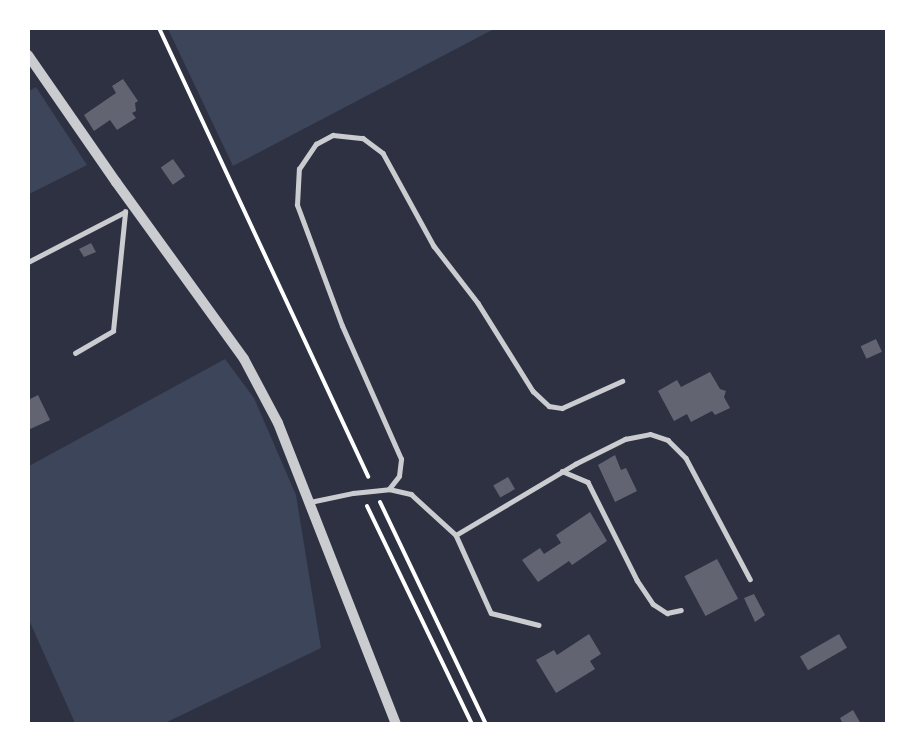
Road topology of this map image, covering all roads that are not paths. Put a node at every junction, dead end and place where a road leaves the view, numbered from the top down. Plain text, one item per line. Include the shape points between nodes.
1 (28, 55) edge
2 (129, 210) junction
3 (28, 262) edge
4 (75, 352) dead end
5 (622, 381) dead end
6 (562, 471) junction
7 (389, 489) junction
8 (308, 503) junction
9 (456, 535) junction
10 (750, 579) dead end
11 (681, 610) dead end
12 (539, 625) dead end
13 (396, 723) edge

1 - 2 street
2 - 3 lane
2 - 4 lane via 113,331
2 - 8 street via 243,359 278,423
5 - 7 lane via 562,408 549,406 533,392 478,303 434,246 383,153 363,138 333,135 316,144 299,169 297,205 342,326 401,459 399,476
6 - 9 lane
6 - 10 lane via 626,439 650,434 669,440 686,458
6 - 11 lane via 588,482 653,604 667,613
7 - 8 lane
7 - 9 lane via 411,494
8 - 13 street
9 - 12 lane via 491,613

